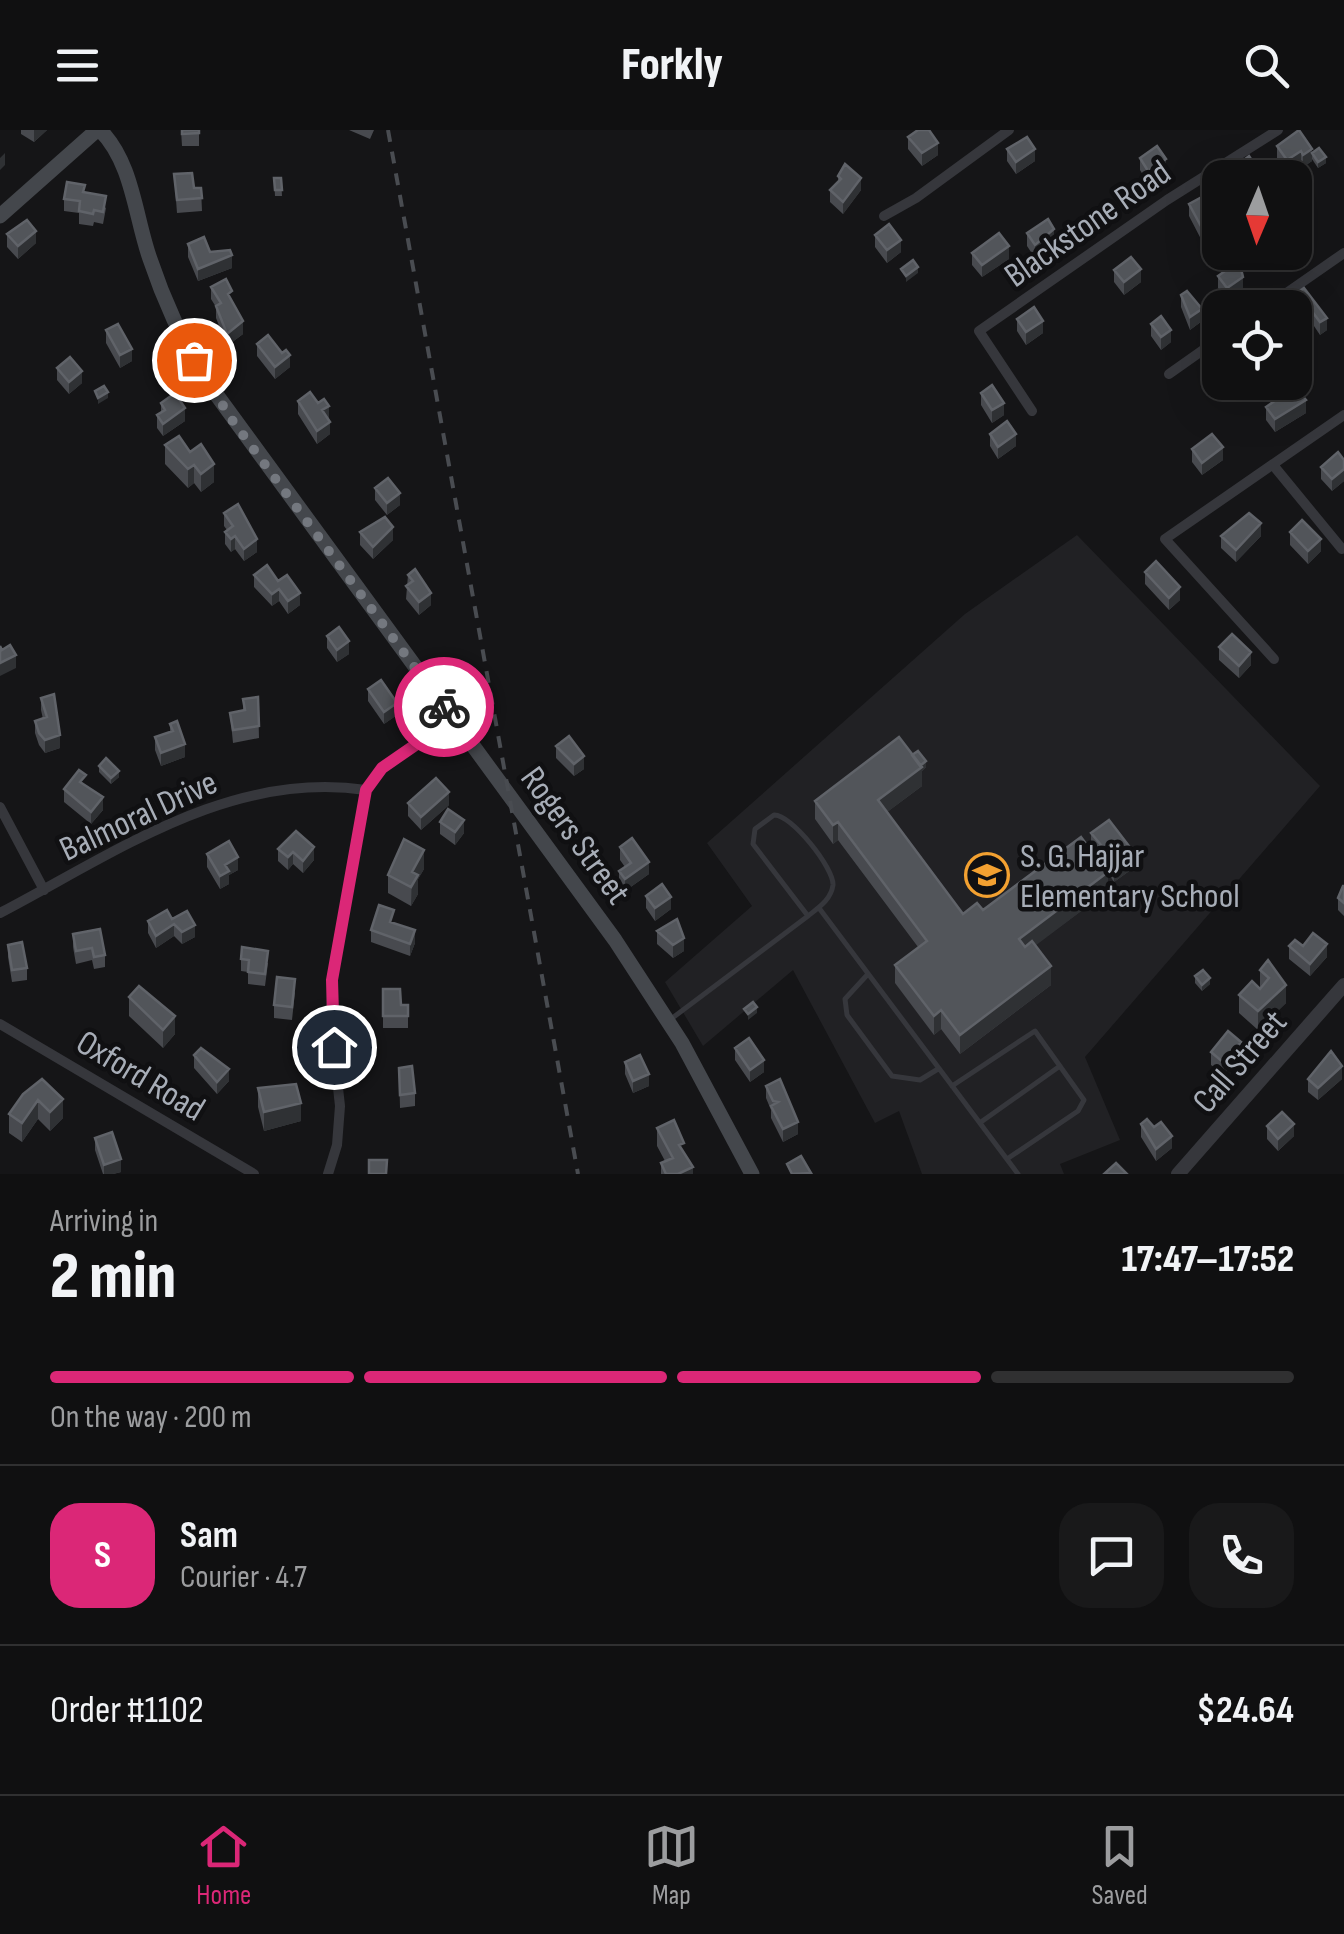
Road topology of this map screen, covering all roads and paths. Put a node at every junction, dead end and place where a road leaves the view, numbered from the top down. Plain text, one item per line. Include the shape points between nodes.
1 (99, 130) edge
2 (1009, 130) edge
3 (1278, 130) edge
4 (0, 216) edge
5 (884, 216) dead end
6 (1344, 253) edge
7 (1290, 290) edge
8 (1202, 350) edge
9 (1168, 374) dead end
10 (1032, 411) dead end
11 (1344, 415) edge
12 (1273, 465) junction
13 (1342, 549) edge
14 (1274, 659) dead end
15 (453, 719) junction
16 (366, 790) junction
17 (0, 808) edge
18 (44, 890) junction
19 (819, 908) junction
20 (0, 913) edge
21 (808, 916) junction
22 (868, 974) junction
23 (1344, 985) edge
24 (668, 1020) junction
25 (0, 1024) edge
26 (1060, 1066) junction
27 (939, 1069) junction
28 (952, 1086) junction
29 (980, 1123) junction
30 (1007, 1159) junction
31 (254, 1174) edge
32 (328, 1174) edge
33 (752, 1174) edge
34 (1018, 1174) edge
35 (1178, 1174) edge

1 - 4 main road
1 - 15 main road, Rogers Street via 113,143 173,321 205,378
2 - 5 street
3 - 10 street, Blackstone Road via 979,332
6 - 7 street
8 - 9 street
11 - 12 street
12 - 13 street
12 - 14 street via 1165,538
15 - 16 street via 382,768
15 - 24 main road, Rogers Street
16 - 18 street, Balmoral Drive via 306,786 241,796 172,822
16 - 32 street via 332,980 340,1106
17 - 18 street
18 - 20 street, Balmoral Drive
19 - 21 lane
19 - 21 lane via 832,889 831,874 789,818 774,815 755,829 753,844
19 - 22 lane
21 - 24 lane
22 - 27 lane
22 - 27 lane via 845,998 847,1015 892,1076 920,1080
23 - 35 street, Call Street
24 - 33 main road, Rogers Street
25 - 31 street, Oxford Road
26 - 28 lane via 1035,1031
26 - 29 lane
26 - 30 lane via 1084,1100 1078,1111
27 - 28 lane
28 - 29 lane
29 - 30 lane
30 - 34 lane

